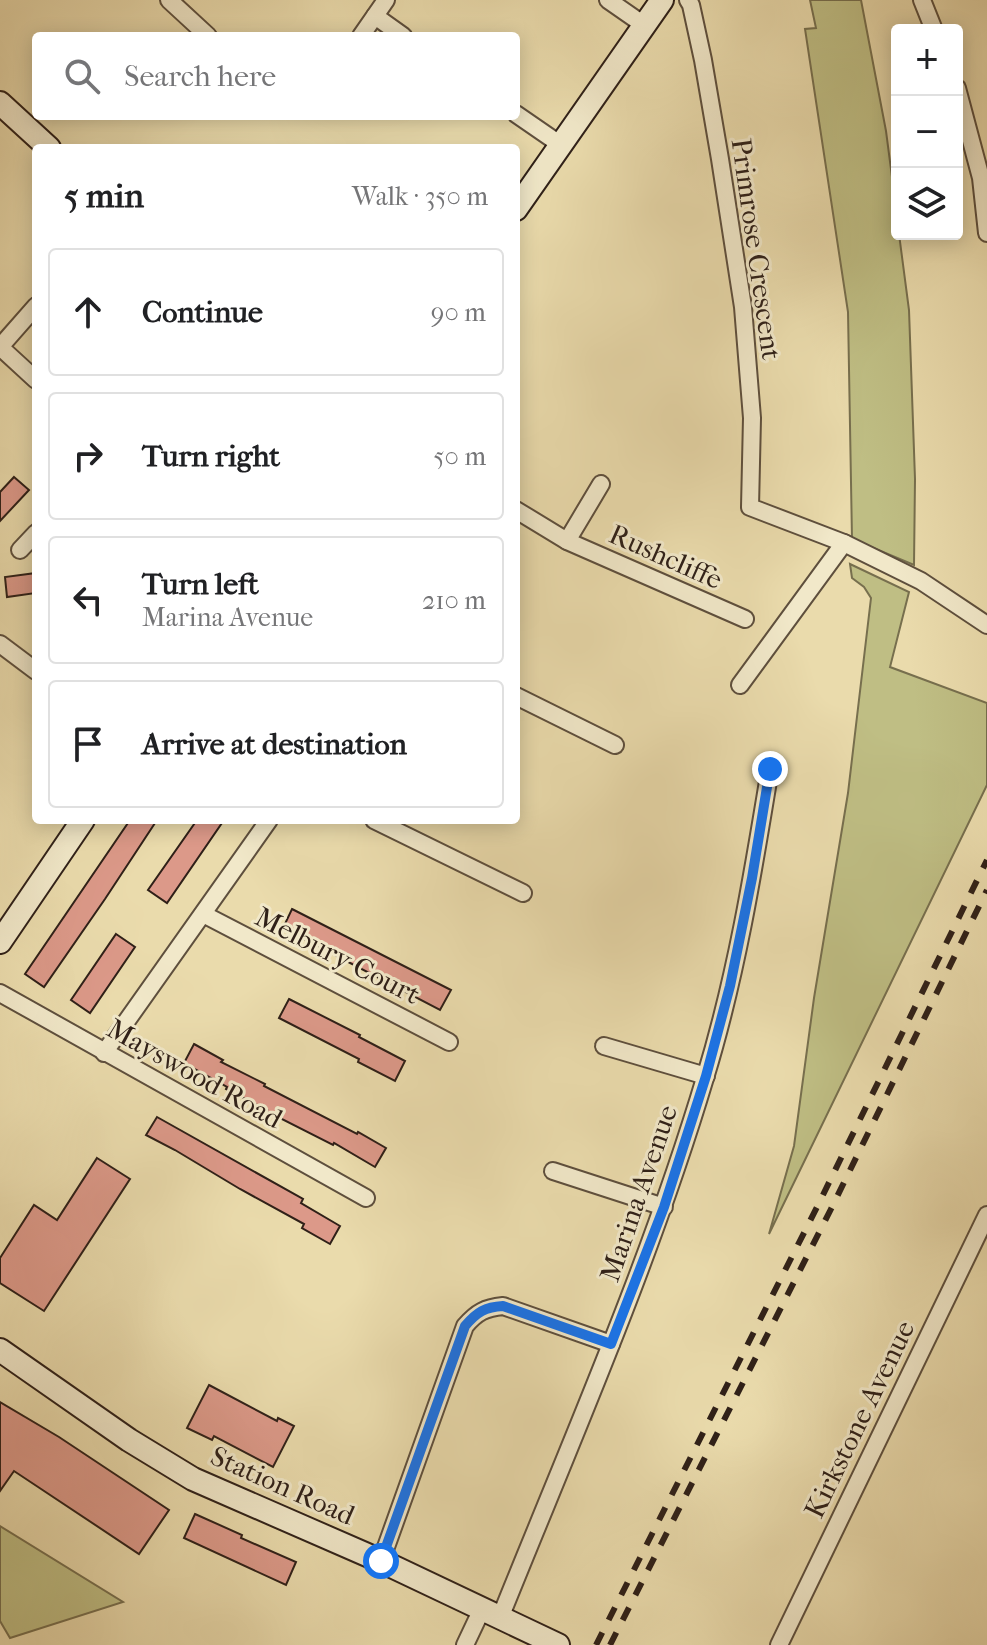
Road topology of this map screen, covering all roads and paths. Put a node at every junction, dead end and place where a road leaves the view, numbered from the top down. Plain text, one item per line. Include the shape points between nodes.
1 (169, 0) edge
2 (386, 0) edge
3 (608, 0) edge
4 (662, 0) edge
5 (688, 0) edge
6 (922, 0) edge
7 (375, 16) junction
8 (932, 24) edge
9 (644, 25) junction
10 (204, 32) edge
11 (364, 32) edge
12 (397, 32) edge
13 (959, 96) edge
14 (0, 103) edge
15 (520, 117) edge
16 (45, 144) edge
17 (561, 145) junction
18 (984, 177) edge
19 (520, 203) edge
20 (987, 233) edge
21 (32, 311) edge
22 (0, 347) edge
23 (32, 376) edge
24 (601, 484) dead end
25 (520, 512) edge
26 (32, 537) edge
27 (567, 541) junction
28 (844, 543) junction
29 (20, 550) dead end
30 (745, 619) dead end
31 (987, 625) edge
32 (0, 644) edge
33 (32, 668) edge
34 (740, 685) dead end
35 (520, 698) edge
36 (615, 745) dead end
37 (770, 769) dead end
38 (80, 824) edge
39 (266, 824) edge
40 (382, 824) edge
41 (523, 893) dead end
42 (203, 914) junction
43 (0, 942) edge
44 (0, 993) edge
45 (449, 1042) dead end
46 (604, 1046) dead end
47 (104, 1053) junction
48 (706, 1076) junction
49 (553, 1171) dead end
50 (366, 1198) dead end
51 (664, 1207) junction
52 (987, 1215) edge
53 (611, 1344) junction
54 (0, 1350) edge
55 (381, 1561) junction
56 (491, 1614) junction
57 (465, 1645) edge
58 (558, 1645) edge
59 (779, 1645) edge

1 - 10 street
2 - 7 street
3 - 9 street
4 - 9 main road
5 - 28 street, Primrose Crescent via 706,74 743,307 752,418 750,507
6 - 8 street
7 - 11 street
7 - 12 street
9 - 17 main road
13 - 18 street
14 - 16 main road
15 - 17 street
17 - 19 main road
18 - 20 street
21 - 22 street
22 - 23 street
24 - 27 street, Rushcliffe
25 - 27 street, Rushcliffe
26 - 29 street
27 - 30 street, Rushcliffe
28 - 31 street via 921,581
28 - 34 street via 759,673
32 - 33 street
35 - 36 street
37 - 48 street, Marina Avenue via 730,986
38 - 43 main road
39 - 42 street
40 - 41 street
42 - 45 street, Melbury Court
42 - 47 street
44 - 47 street, Mayswood Road
46 - 48 street
47 - 50 street, Mayswood Road
48 - 51 street, Marina Avenue
49 - 51 street
51 - 53 street, Marina Avenue
52 - 59 street, Kirkstone Avenue
53 - 55 street via 503,1306 476,1313 465,1326
53 - 56 street, Marina Avenue
54 - 55 main road, Station Road via 193,1479
55 - 56 main road, Station Road
56 - 57 street, Marina Avenue
56 - 58 main road, Station Road

